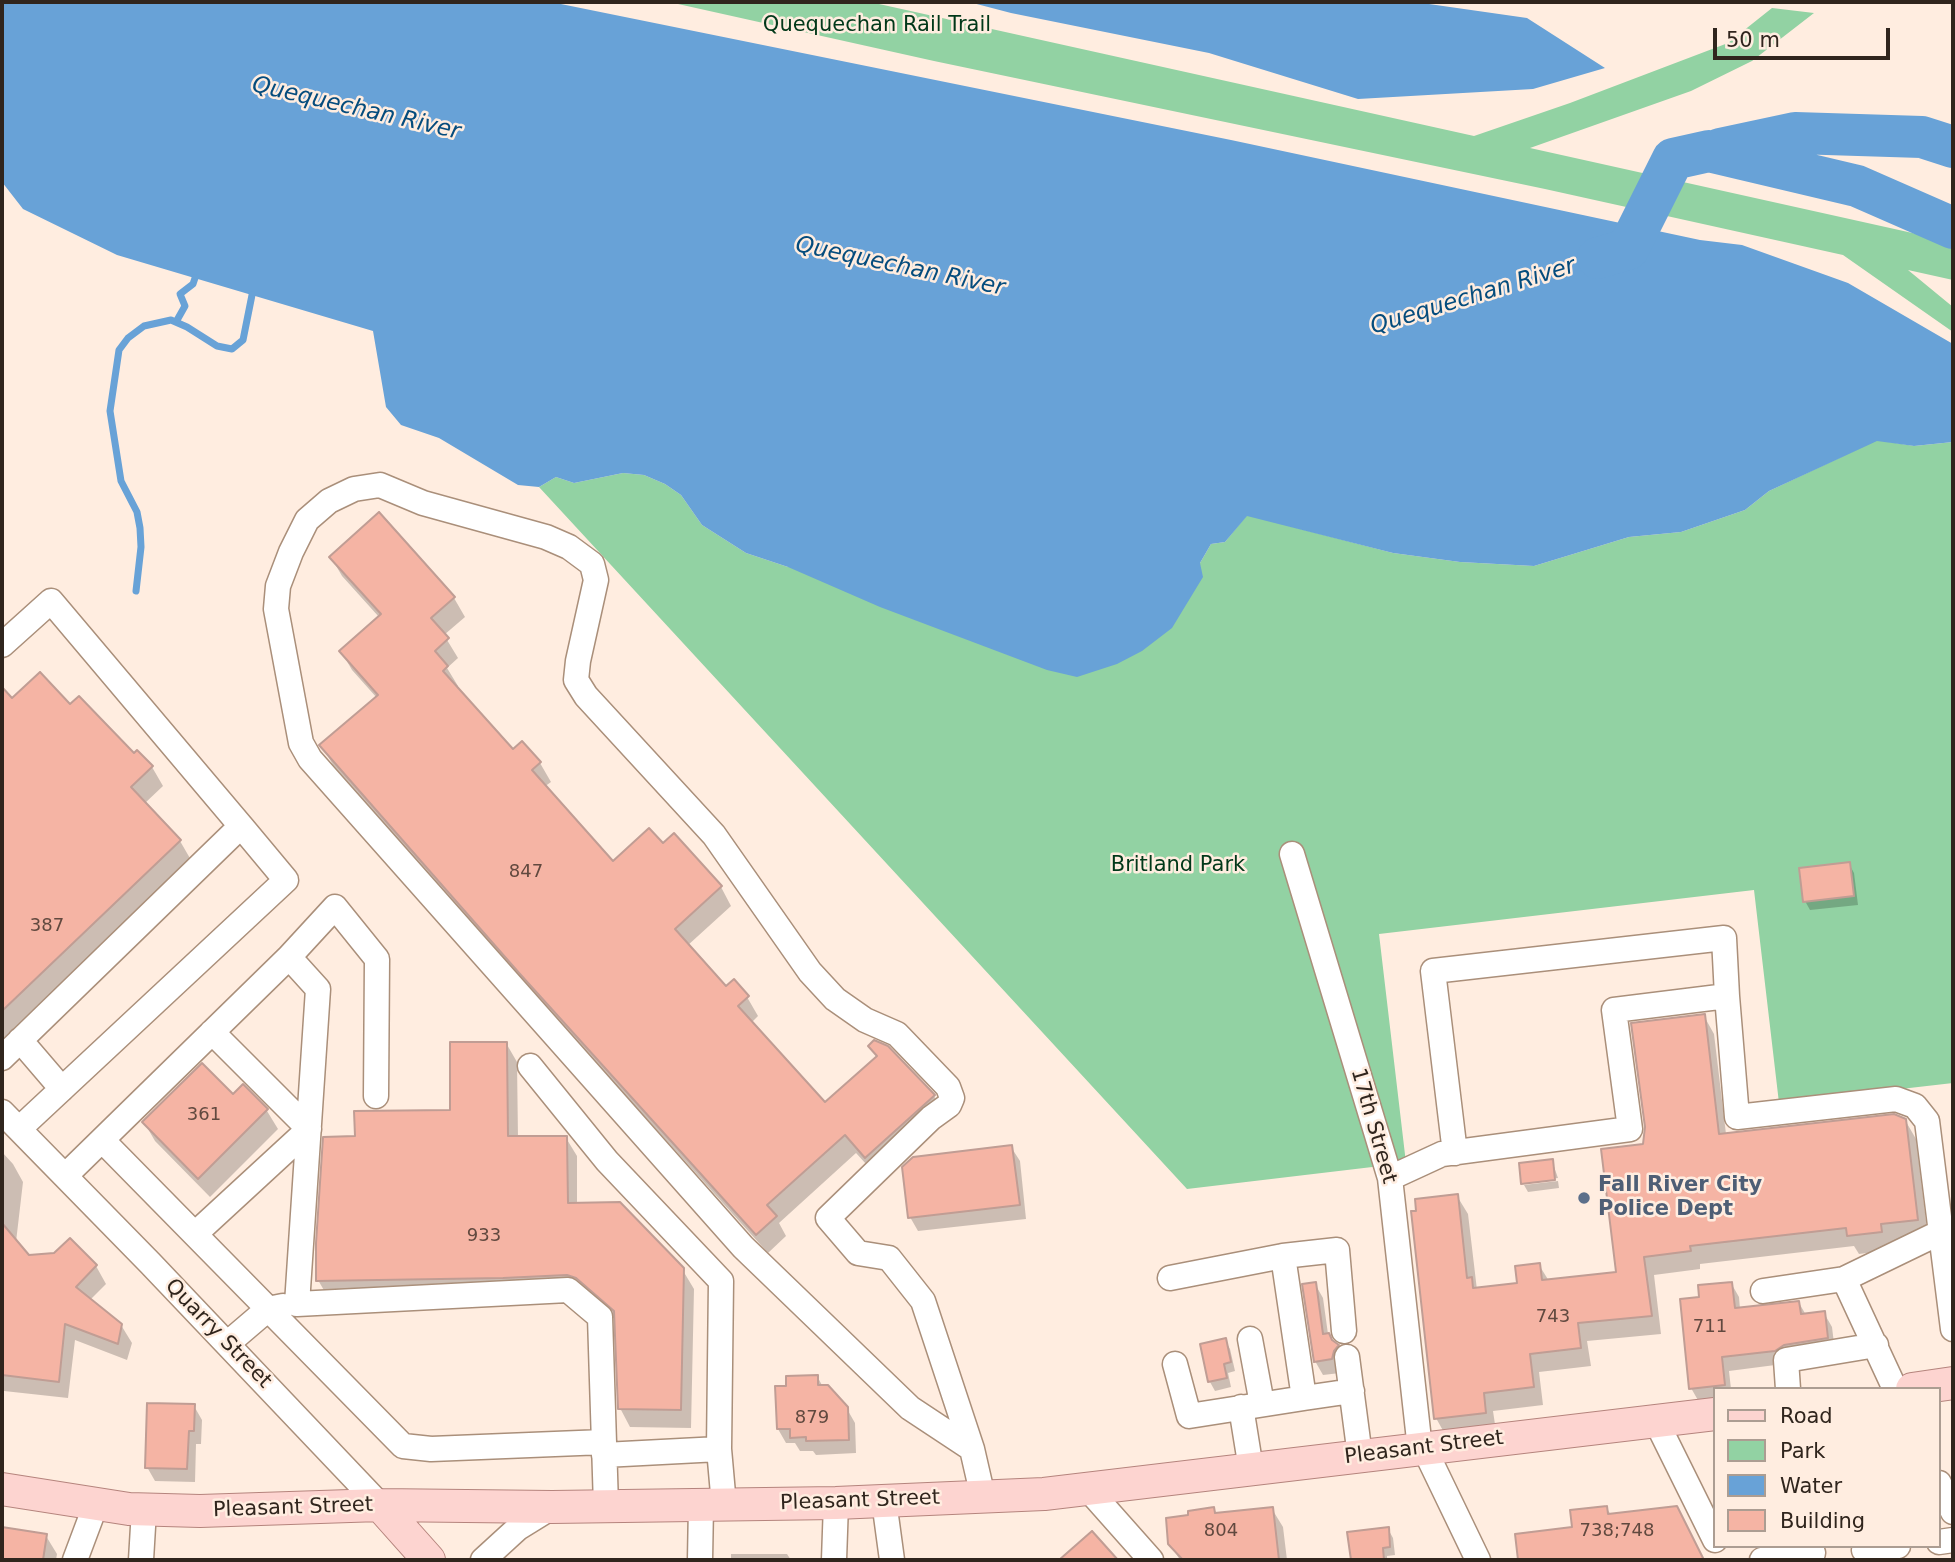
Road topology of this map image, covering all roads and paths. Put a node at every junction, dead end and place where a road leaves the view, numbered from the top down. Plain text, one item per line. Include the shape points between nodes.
1 (2, 645) edge
2 (241, 826) junction
3 (1292, 854) dead end
4 (289, 957) junction
5 (1727, 996) junction
6 (212, 1032) junction
7 (20, 1040) junction
8 (2, 1058) edge
9 (530, 1066) dead end
10 (62, 1089) junction
11 (376, 1096) dead end
12 (10, 1121) edge
13 (309, 1129) junction
14 (102, 1140) junction
15 (1455, 1153) junction
16 (65, 1176) junction
17 (1390, 1178) junction
18 (1941, 1232) junction
19 (195, 1234) junction
20 (1283, 1256) junction
21 (1170, 1278) dead end
22 (1844, 1279) junction
23 (1763, 1291) dead end
24 (298, 1304) junction
25 (268, 1309) junction
26 (1953, 1329) edge
27 (1344, 1331) dead end
28 (1250, 1339) dead end
29 (227, 1344) junction
30 (1876, 1345) junction
31 (1347, 1357) dead end
32 (1175, 1364) dead end
33 (1953, 1383) edge
34 (1788, 1387) edge
35 (1894, 1387) edge
36 (1926, 1387) edge
37 (1352, 1391) junction
38 (1304, 1398) junction
39 (1252, 1406) junction
40 (1714, 1414) edge
41 (1656, 1421) junction
42 (604, 1449) junction
43 (719, 1449) junction
44 (972, 1449) junction
45 (1422, 1449) junction
46 (1360, 1456) junction
47 (1251, 1469) junction
48 (1941, 1487) edge
49 (2, 1489) edge
50 (1088, 1489) junction
51 (983, 1497) junction
52 (884, 1501) junction
53 (836, 1503) junction
54 (96, 1504) junction
55 (380, 1505) junction
56 (713, 1505) junction
57 (606, 1506) junction
58 (552, 1507) junction
59 (144, 1510) junction
60 (1953, 1512) edge
61 (1714, 1538) edge
62 (1881, 1548) edge
63 (1864, 1550) dead end
64 (1812, 1553) dead end
65 (75, 1560) edge
66 (141, 1560) edge
67 (429, 1560) edge
68 (483, 1560) edge
69 (700, 1560) edge
70 (834, 1560) edge
71 (892, 1560) edge
72 (1151, 1560) edge
73 (1478, 1560) edge
74 (1762, 1560) edge

1 - 2 street via 51,601
2 - 7 street
2 - 10 street via 286,880
3 - 17 street, 17th Street
4 - 6 street
4 - 11 street via 335,907 377,959
4 - 13 street via 318,989
5 - 15 street via 1615,1010 1630,1129
5 - 15 street via 1724,937 1433,971
5 - 18 street via 1737,1117 1896,1099 1915,1106 1927,1121
6 - 13 street
6 - 14 street
7 - 8 street
7 - 10 street
9 - 43 street via 607,1161 721,1281
10 - 12 street
12 - 16 street, Quarry Street
13 - 19 street
13 - 24 street
14 - 16 street
14 - 19 street
15 - 17 street via 1442,1154
16 - 29 street, Quarry Street
17 - 45 street, 17th Street
18 - 22 street
18 - 26 street
19 - 25 street
20 - 21 street
20 - 27 street via 1337,1250
20 - 38 street
22 - 23 street
22 - 30 street
24 - 25 street
24 - 42 street via 568,1290 600,1317
25 - 29 street
25 - 42 street via 402,1446 431,1450
28 - 39 street
29 - 55 street, Quarry Street
30 - 34 street via 1786,1360
30 - 35 street
31 - 37 street
32 - 39 street via 1189,1416
33 - 36 main road
37 - 38 street
37 - 46 street
38 - 39 street
39 - 47 street
40 - 41 main road, Pleasant Street
41 - 45 main road, Pleasant Street
41 - 61 street
42 - 43 street
42 - 57 street
43 - 56 street
44 - 44 street via 923,1301 889,1258 858,1252 828,1219 949,1105 952,1098 947,1087 897,1034 865,1020 835,999 810,972 714,835 581,688 576,680 596,580 592,564 546,537 423,503 380,485 354,488 329,501 307,520 291,551 278,586 276,609 301,743 310,759 743,1247 911,1408
44 - 51 street
45 - 46 main road, Pleasant Street
45 - 73 street, 17th Street
46 - 47 main road, Pleasant Street
47 - 50 main road, Pleasant Street
48 - 60 street
49 - 54 main road, Pleasant Street
50 - 51 main road, Pleasant Street
50 - 72 street
51 - 52 main road, Pleasant Street
52 - 53 main road, Pleasant Street
52 - 71 street
53 - 56 main road, Pleasant Street
53 - 70 street
54 - 59 main road, Pleasant Street
54 - 65 street
55 - 58 main road, Pleasant Street
55 - 59 main road, Pleasant Street
55 - 67 main road, Quarry Street
56 - 57 main road, Pleasant Street
56 - 69 street
57 - 58 main road, Pleasant Street
58 - 68 street via 517,1528
59 - 66 street
62 - 63 street
64 - 74 street

